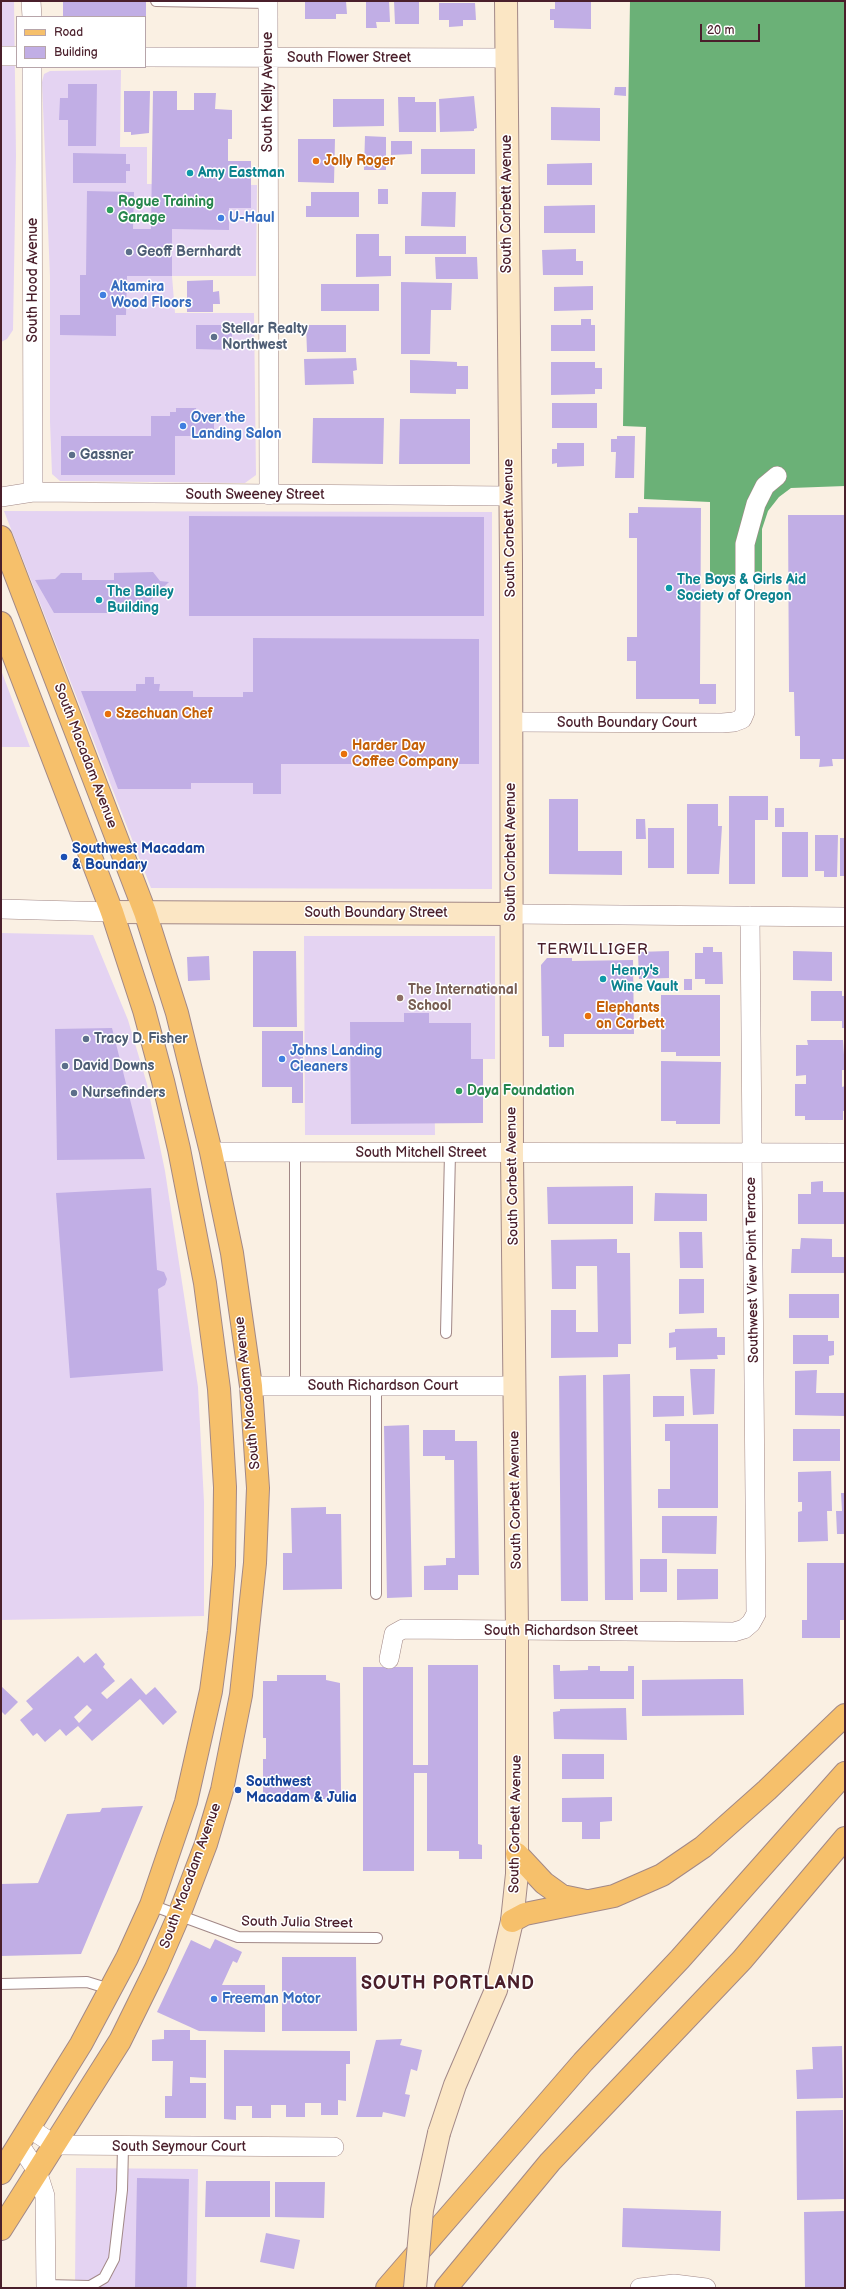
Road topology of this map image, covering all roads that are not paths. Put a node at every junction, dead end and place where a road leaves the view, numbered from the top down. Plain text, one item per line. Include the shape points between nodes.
1 (31, 1) edge
2 (156, 1) edge
3 (506, 1) edge
4 (268, 2) edge
5 (32, 16) edge
6 (1, 56) edge
7 (16, 56) edge
8 (146, 57) edge
9 (268, 58) junction
10 (506, 58) junction
11 (32, 68) edge
12 (777, 476) dead end
13 (33, 492) junction
14 (269, 495) junction
15 (509, 496) junction
16 (1, 497) edge
17 (1, 537) edge
18 (1, 624) edge
19 (511, 722) junction
20 (1, 909) edge
21 (112, 912) junction
22 (145, 912) junction
23 (511, 914) junction
24 (750, 916) junction
25 (845, 917) edge
26 (211, 1152) junction
27 (295, 1152) junction
28 (450, 1153) junction
29 (512, 1153) junction
30 (751, 1153) junction
31 (845, 1153) edge
32 (207, 1299) junction
33 (446, 1333) dead end
34 (251, 1386) junction
35 (295, 1386) junction
36 (376, 1386) junction
37 (515, 1386) junction
38 (376, 1594) dead end
39 (751, 1623) joint
40 (517, 1632) junction
41 (390, 1659) dead end
42 (845, 1715) edge
43 (845, 1773) edge
44 (845, 1838) edge
45 (517, 1854) junction
46 (587, 1901) junction
47 (151, 1905) junction
48 (179, 1916) junction
49 (512, 1921) junction
50 (377, 1938) dead end
51 (1, 1984) edge
52 (110, 1989) junction
53 (24, 2136) junction
54 (55, 2145) junction
55 (123, 2147) junction
56 (334, 2147) dead end
57 (37, 2171) junction
58 (1, 2174) edge
59 (1, 2229) edge
60 (46, 2287) edge
61 (387, 2288) edge
62 (415, 2288) edge
63 (446, 2288) edge
64 (640, 2288) edge
65 (706, 2288) edge

1 - 5 street
2 - 4 lane
3 - 10 street, South Corbett Avenue
4 - 9 street, South Kelly Avenue
6 - 7 street
8 - 9 street, South Flower Street
9 - 10 street, South Flower Street
9 - 14 street, South Kelly Avenue
10 - 15 street, South Corbett Avenue
11 - 13 street, South Hood Avenue
12 - 19 street, South Boundary Court via 766,486 756,504 745,544 745,712 742,719 722,723
13 - 14 street, South Sweeney Street
13 - 16 street, South Sweeney Street
14 - 15 street, South Sweeney Street
15 - 19 street, South Corbett Avenue
17 - 22 main road, South Macadam Avenue
18 - 21 main road, South Macadam Avenue
19 - 23 street, South Corbett Avenue
20 - 21 street, South Boundary Street
21 - 22 street, South Boundary Street
21 - 32 main road, South Macadam Avenue via 144,1010 163,1081 179,1149
22 - 23 street, South Boundary Street
22 - 26 main road, South Macadam Avenue via 177,1013
23 - 24 street, South Boundary Street
23 - 29 street, South Corbett Avenue
24 - 25 street, South Boundary Street
24 - 30 street, Southwest View Point Terrace
26 - 27 street, South Mitchell Street
26 - 34 main road, South Macadam Avenue via 232,1253
27 - 28 street, South Mitchell Street
27 - 35 lane
28 - 29 street, South Mitchell Street
28 - 33 lane
29 - 30 street, South Mitchell Street
29 - 37 street, South Corbett Avenue
30 - 31 street, South Mitchell Street
30 - 39 street, Southwest View Point Terrace via 757,1604 756,1614
32 - 34 main road via 223,1356 235,1378
32 - 47 main road, South Macadam Avenue via 218,1389 224,1487 222,1606 211,1691 197,1757 187,1798
34 - 35 street, South Richardson Court
34 - 48 main road, South Macadam Avenue via 258,1488 255,1563 242,1688 222,1790 206,1844
35 - 36 street, South Richardson Court
36 - 37 street, South Richardson Court
36 - 38 lane
37 - 40 street, South Corbett Avenue
39 - 40 street, South Richardson Street via 744,1629 734,1632
40 - 41 street, South Richardson Street via 403,1629 394,1634
40 - 45 street, South Corbett Avenue
42 - 46 main road via 767,1790 685,1861 645,1885 614,1896
43 - 61 main road via 680,1959 583,2062
44 - 63 main road via 742,1960 550,2162
45 - 46 main road via 544,1883 562,1896
45 - 49 street, South Corbett Avenue
46 - 49 main road via 525,1914
47 - 48 lane, South Julia Street
47 - 52 main road, South Macadam Avenue
48 - 50 lane, South Julia Street via 238,1937
48 - 54 main road, South Macadam Avenue via 120,2041
49 - 62 street, South Corbett Avenue, bridge via 496,1990 455,2085 439,2134 422,2210
51 - 52 lane via 87,1982
52 - 53 main road, South Macadam Avenue via 82,2044
53 - 54 street
53 - 57 street
53 - 58 main road, South Macadam Avenue
54 - 55 street, South Seymour Court
54 - 57 main road, South Macadam Avenue
55 - 56 street, South Seymour Court
55 - 60 lane via 122,2190 114,2259 104,2278 90,2286
57 - 59 main road, South Macadam Avenue
57 - 60 street via 46,2206
64 - 65 street via 674,2284

